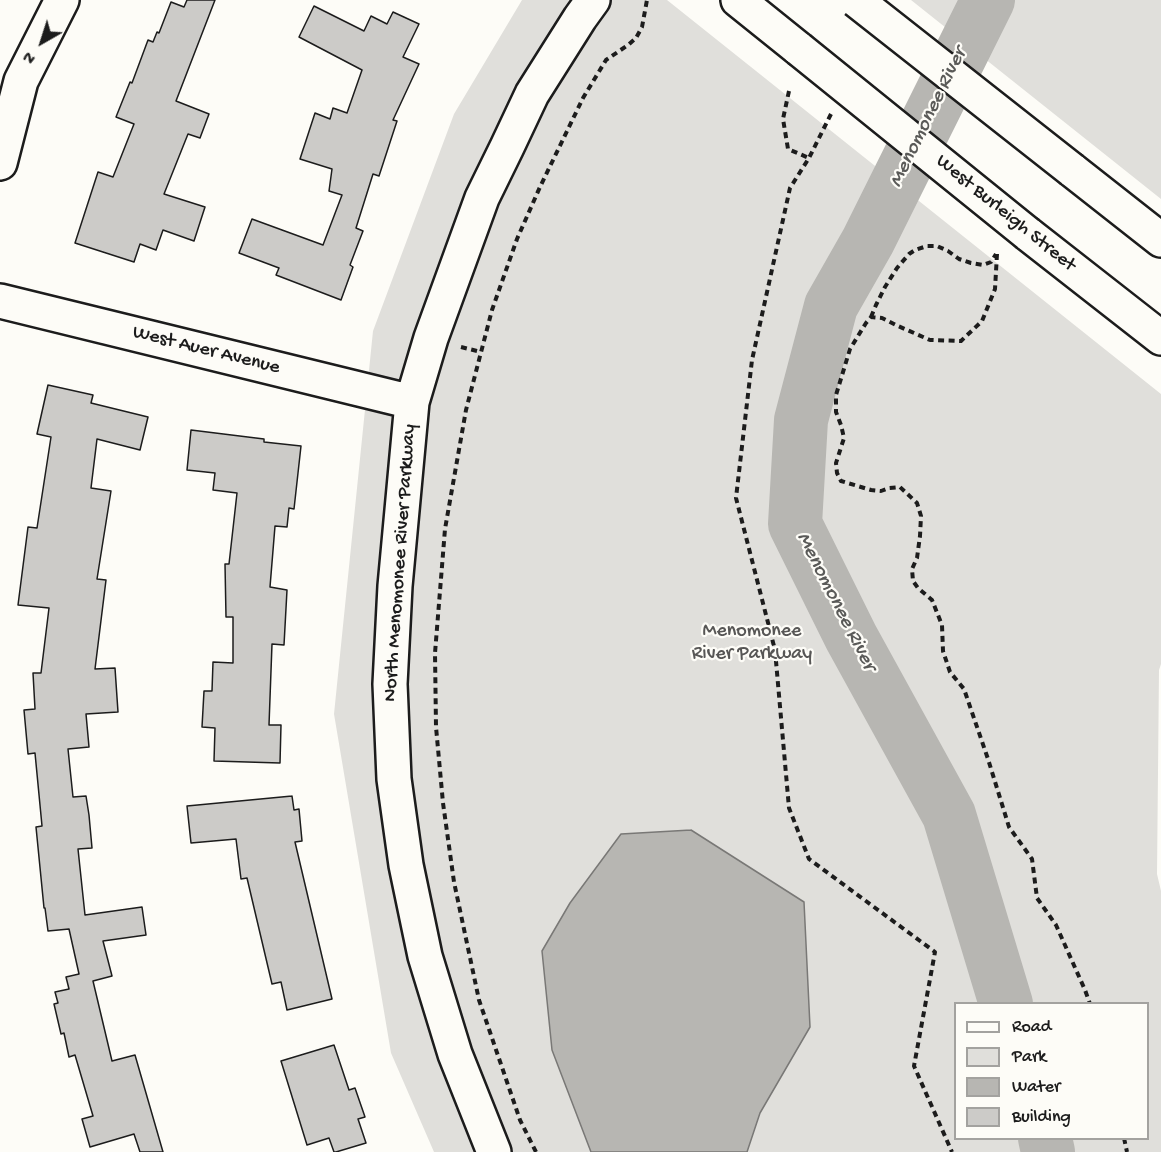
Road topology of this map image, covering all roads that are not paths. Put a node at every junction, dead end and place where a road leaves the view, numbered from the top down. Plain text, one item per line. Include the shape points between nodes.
1 (62, 0) edge
2 (593, 0) edge
3 (738, 0) edge
4 (856, 0) edge
5 (0, 163) edge
6 (1161, 240) edge
7 (0, 301) edge
8 (1161, 338) edge
9 (412, 402) junction
10 (494, 1152) edge

1 - 5 street via 21,81
2 - 9 street, North Menomonee River Parkway via 532,94 482,198
3 - 8 street, West Burleigh Street, bridge
4 - 6 street, bridge
7 - 9 street, West Auer Avenue
9 - 10 street, North Menomonee River Parkway via 390,684 394,779 406,865 425,956 455,1054

